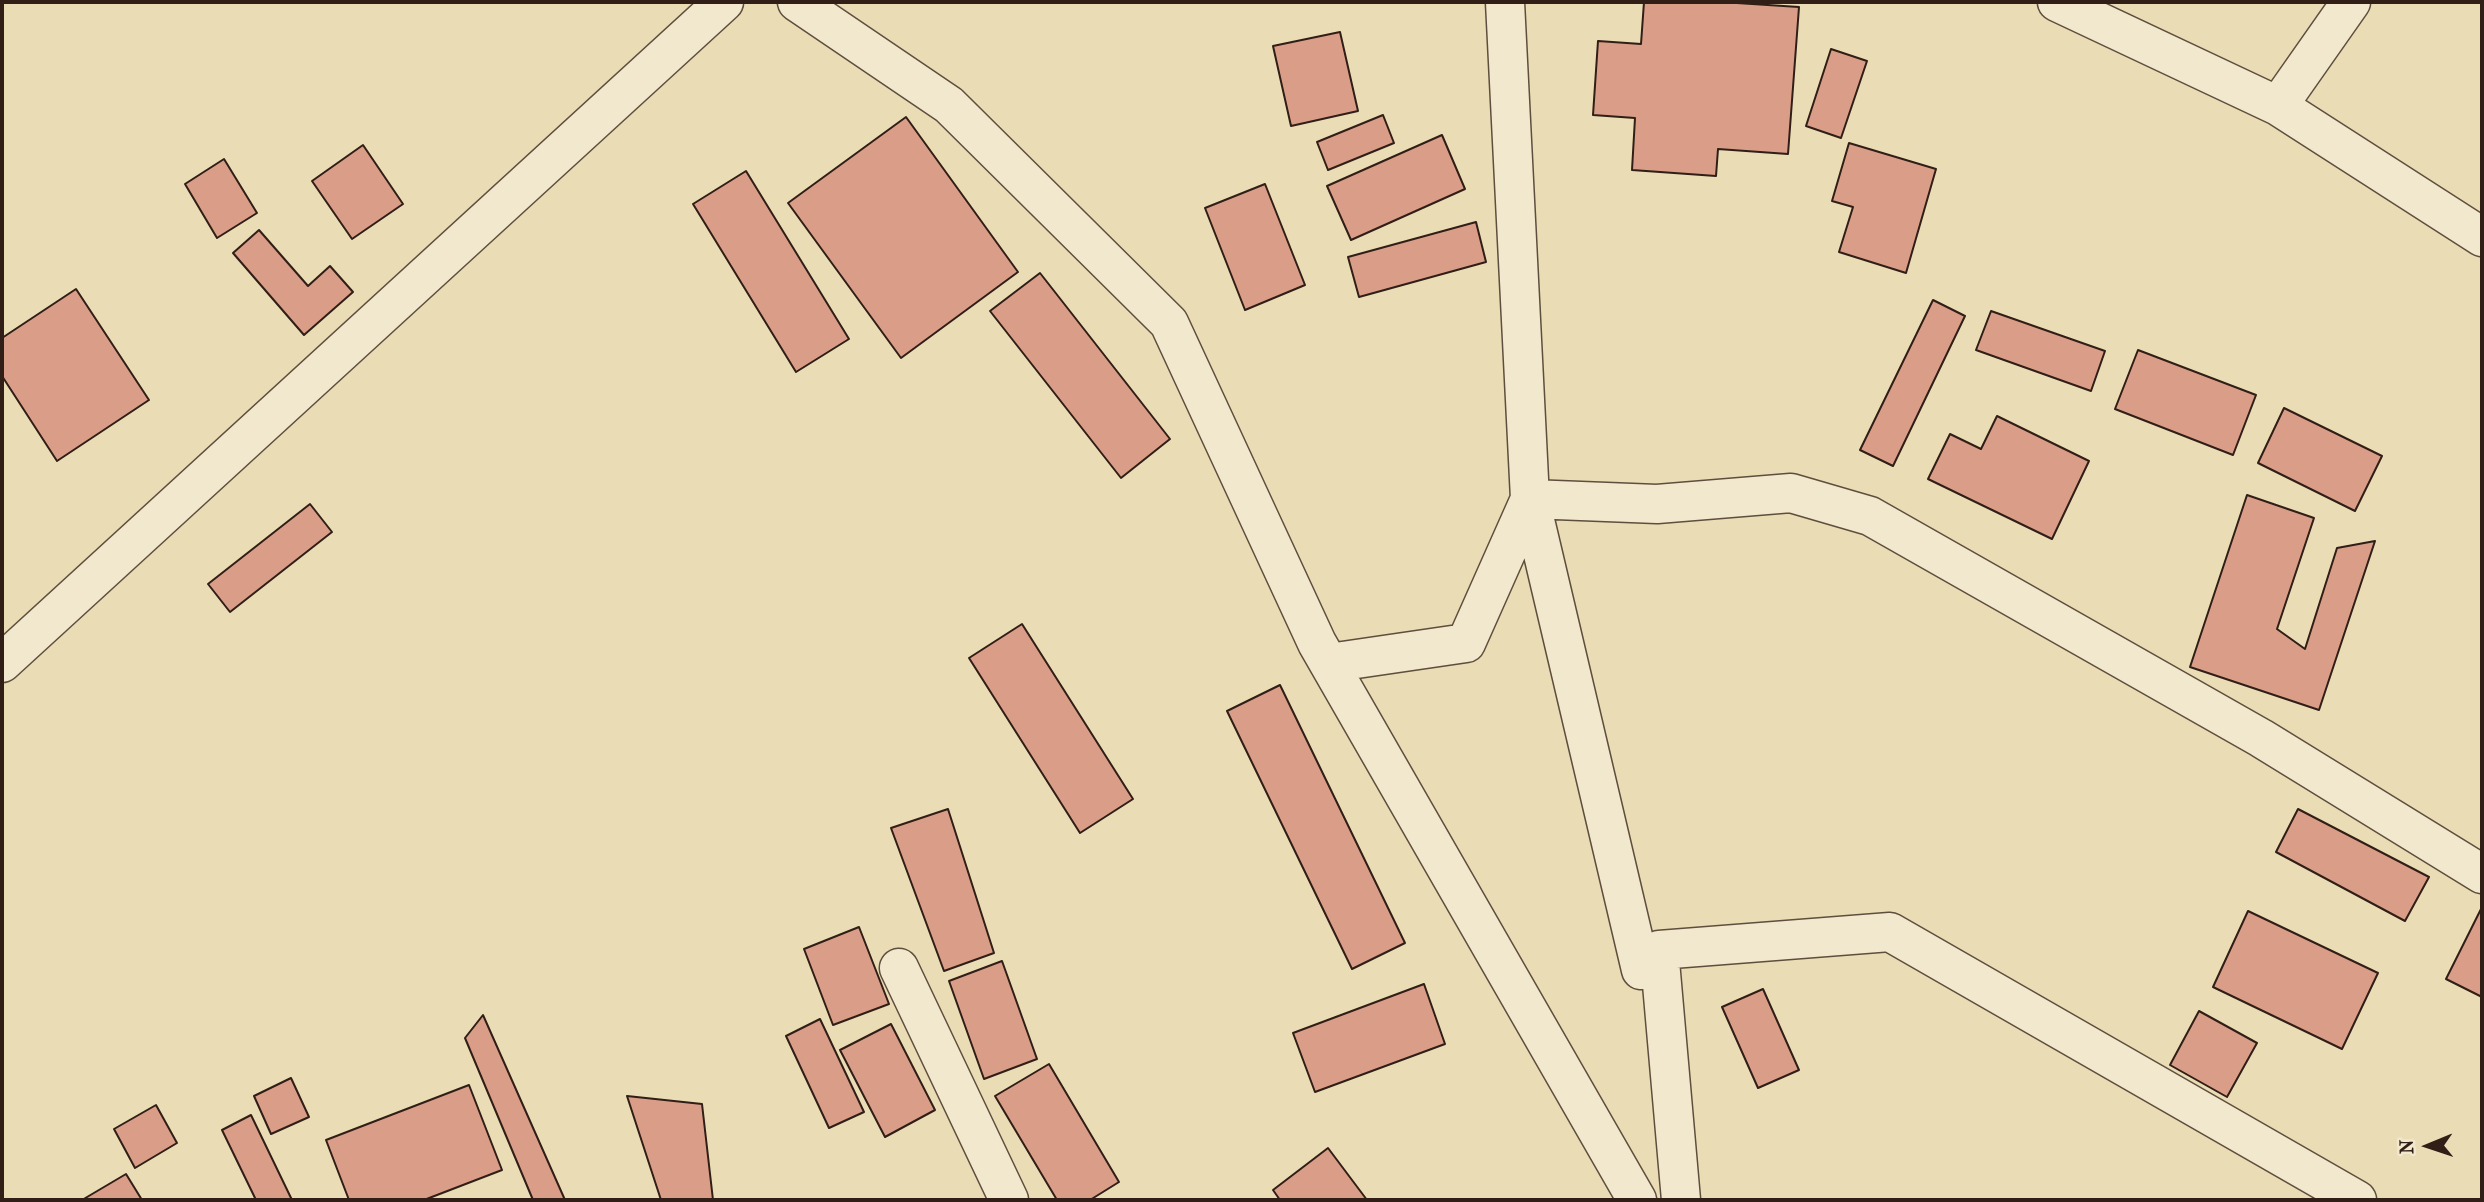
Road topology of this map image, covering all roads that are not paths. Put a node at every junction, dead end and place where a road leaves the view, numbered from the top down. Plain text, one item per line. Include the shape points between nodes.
1 (723, 2) edge
2 (797, 2) edge
3 (1505, 2) edge
4 (2057, 2) edge
5 (2351, 2) edge
6 (2278, 106) junction
7 (2482, 237) edge
8 (1530, 499) junction
9 (2, 663) edge
10 (1329, 663) junction
11 (2482, 874) edge
12 (1659, 950) junction
13 (899, 968) dead end
14 (1009, 1200) edge
15 (1637, 1200) edge
16 (1681, 1200) edge
17 (2357, 1200) edge

1 - 9 street
2 - 10 street via 949,105 1169,323
3 - 8 street
4 - 6 street
5 - 6 street
6 - 7 street
8 - 10 street via 1466,643
8 - 11 street via 1657,503 1791,493 1870,516 2261,738
8 - 12 street via 1641,970
10 - 15 street
12 - 16 street
12 - 17 street via 1890,932
13 - 14 street

